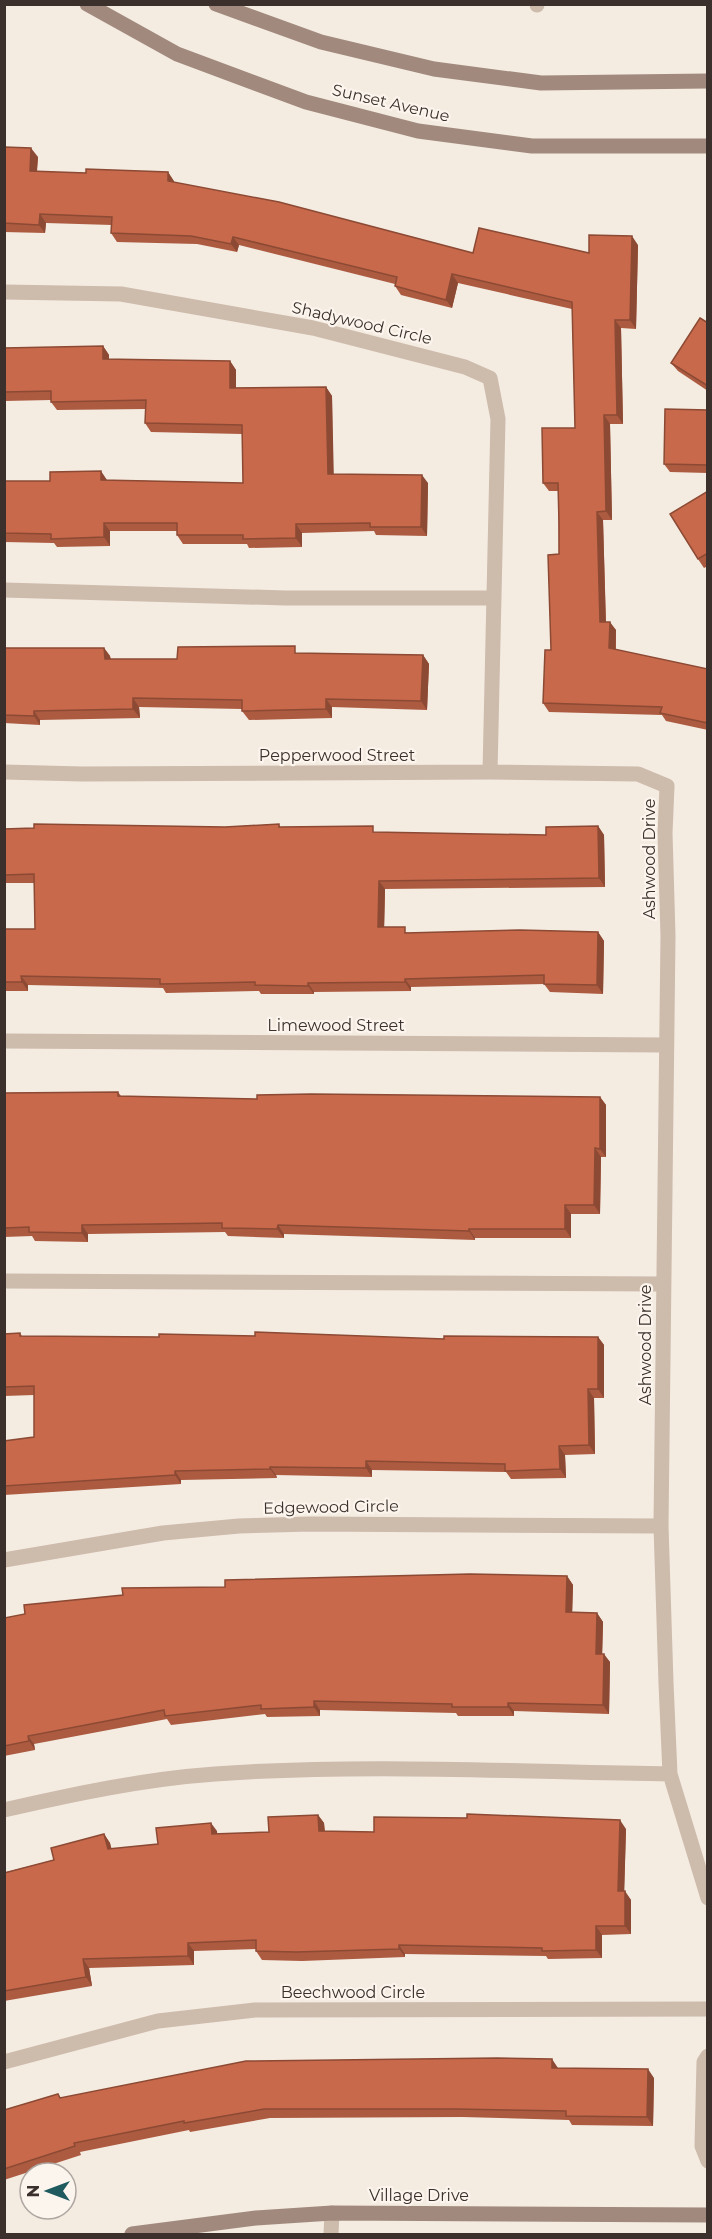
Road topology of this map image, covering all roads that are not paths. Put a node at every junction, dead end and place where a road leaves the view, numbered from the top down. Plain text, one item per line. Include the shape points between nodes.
1 (87, 4) edge
2 (216, 4) edge
3 (708, 81) edge
4 (708, 146) edge
5 (4, 292) edge
6 (4, 590) edge
7 (494, 598) junction
8 (4, 772) edge
9 (490, 772) junction
10 (667, 786) joint
11 (4, 1041) edge
12 (666, 1045) junction
13 (4, 1281) edge
14 (663, 1284) junction
15 (661, 1526) junction
16 (4, 1560) edge
17 (670, 1774) junction
18 (4, 1810) edge
19 (708, 1898) edge
20 (708, 2009) edge
21 (708, 2056) edge
22 (4, 2062) edge
23 (708, 2161) edge
24 (332, 2213) junction
25 (708, 2215) edge
26 (132, 2235) edge
27 (331, 2235) edge

1 - 4 main road, Sunset Avenue via 177,54 306,102 418,131 532,146
2 - 3 main road via 321,42 435,69 541,82
5 - 7 street, Shadywood Circle via 121,294 302,326 465,367 490,378 498,418
6 - 7 street via 285,598
7 - 9 street, Shadywood Circle
8 - 9 street, Pepperwood Street
9 - 10 street, Pepperwood Street via 638,774
10 - 12 street, Ashwood Drive
11 - 12 street, Limewood Street
12 - 14 street, Ashwood Drive
13 - 14 street
14 - 15 street, Ashwood Drive
15 - 16 street, Edgewood Circle via 239,1526 164,1533
15 - 17 street, Ashwood Drive
17 - 18 street via 341,1770 214,1774 97,1789
17 - 19 street, Ashwood Drive
20 - 22 street, Beechwood Circle via 255,2010 158,2021
21 - 23 street via 704,2062 702,2146
24 - 25 main road, Village Drive
24 - 26 main road, Village Drive via 256,2218
24 - 27 street

